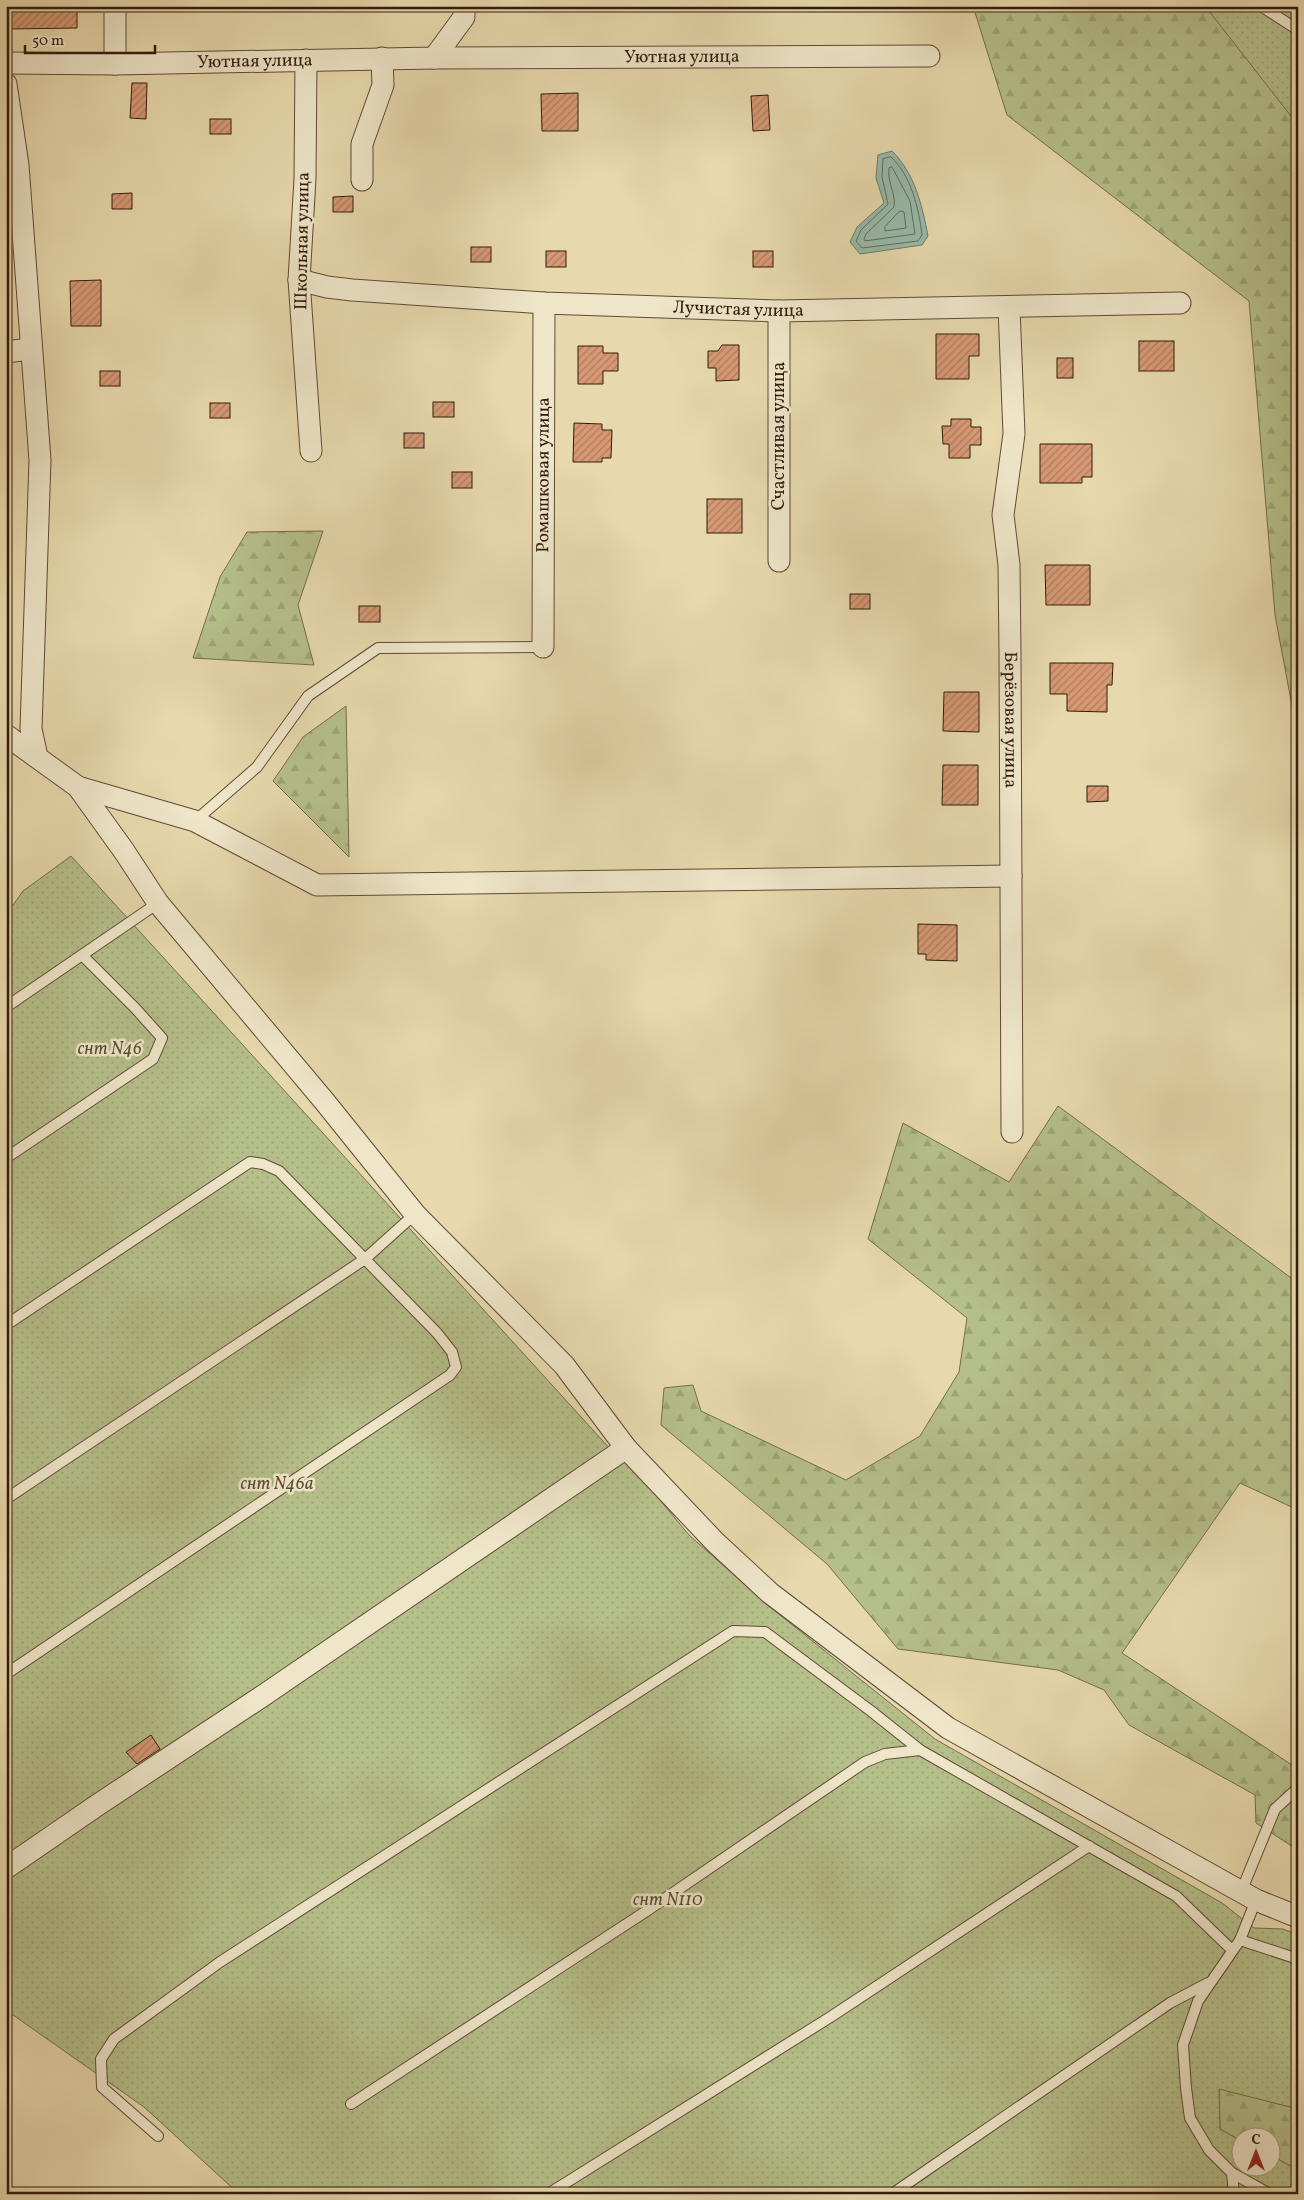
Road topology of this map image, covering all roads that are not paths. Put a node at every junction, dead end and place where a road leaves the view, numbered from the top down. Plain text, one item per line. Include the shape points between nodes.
1 (115, 6) edge
2 (464, 6) edge
3 (1261, 6) edge
4 (1298, 30) edge
5 (929, 56) dead end
6 (382, 58) junction
7 (434, 58) junction
8 (306, 60) junction
9 (6, 63) edge
10 (115, 64) junction
11 (6, 84) edge
12 (12, 165) edge
13 (362, 180) dead end
14 (299, 280) junction
15 (544, 303) junction
16 (1180, 303) dead end
17 (1009, 307) junction
18 (779, 311) junction
19 (30, 349) junction
20 (6, 352) edge
21 (311, 452) dead end
22 (780, 561) dead end
23 (543, 646) joint
24 (6, 735) edge
25 (37, 757) junction
26 (78, 787) junction
27 (195, 821) junction
28 (1011, 876) junction
29 (158, 903) junction
30 (82, 955) junction
31 (6, 1007) edge
32 (1012, 1132) dead end
33 (6, 1158) edge
34 (415, 1214) junction
35 (365, 1259) junction
36 (6, 1325) edge
37 (626, 1448) junction
38 (6, 1499) edge
39 (6, 1674) edge
40 (920, 1750) junction
41 (1298, 1788) edge
42 (1089, 1846) junction
43 (6, 1868) edge
44 (1249, 1896) junction
45 (1298, 1917) edge
46 (1240, 1940) junction
47 (1232, 1950) junction
48 (1298, 1959) edge
49 (1208, 1983) junction
50 (350, 2104) dead end
51 (158, 2136) dead end
52 (1232, 2173) edge
53 (1232, 2178) edge
54 (1241, 2178) edge
55 (548, 2194) edge
56 (892, 2194) edge
57 (1234, 2194) edge
58 (1270, 2194) edge

1 - 10 street
2 - 7 street via 464,17
3 - 4 lane
5 - 7 street, Уютная улица
6 - 7 street, Уютная улица
6 - 8 street, Уютная улица
6 - 13 street via 383,85 362,144
8 - 10 street, Уютная улица
8 - 14 street, Школьная улица via 305,179
9 - 10 street, Уютная улица
11 - 12 street
12 - 19 street
14 - 15 street, Лучистая улица via 327,288
14 - 21 street, Школьная улица
15 - 18 street, Лучистая улица
15 - 23 street, Ромашковая улица
16 - 17 street, Лучистая улица
17 - 18 street, Лучистая улица
17 - 28 street, Берёзовая улица via 1014,434 1003,514 1009,564
18 - 22 street, Счастливая улица
19 - 20 street
19 - 25 street via 40,460 31,729
23 - 27 lane via 378,648 308,696 257,768
24 - 25 street
25 - 26 street
26 - 27 street
26 - 29 street
27 - 28 street via 317,885
28 - 32 street, Берёзовая улица
29 - 30 lane
29 - 34 street
30 - 31 lane
30 - 33 lane via 162,1038 153,1059
34 - 35 lane
34 - 37 street via 564,1365
35 - 36 lane via 279,1171 250,1162
35 - 38 lane
35 - 39 lane via 452,1352 456,1367 450,1375
37 - 43 street
37 - 44 street via 715,1542 770,1593 948,1728
40 - 42 lane
40 - 50 lane via 885,1754 865,1762 648,1910
40 - 51 lane via 765,1632 733,1631 220,1962 114,2039 101,2058 102,2087
41 - 44 lane via 1275,1809
42 - 47 lane via 1176,1896
42 - 55 lane via 832,2016
44 - 45 street
44 - 46 lane
46 - 47 lane
46 - 48 lane
47 - 49 lane
49 - 52 lane via 1198,2001 1183,2045 1186,2088 1190,2118 1209,2150
49 - 56 lane via 1170,2003
53 - 57 lane
54 - 58 lane

